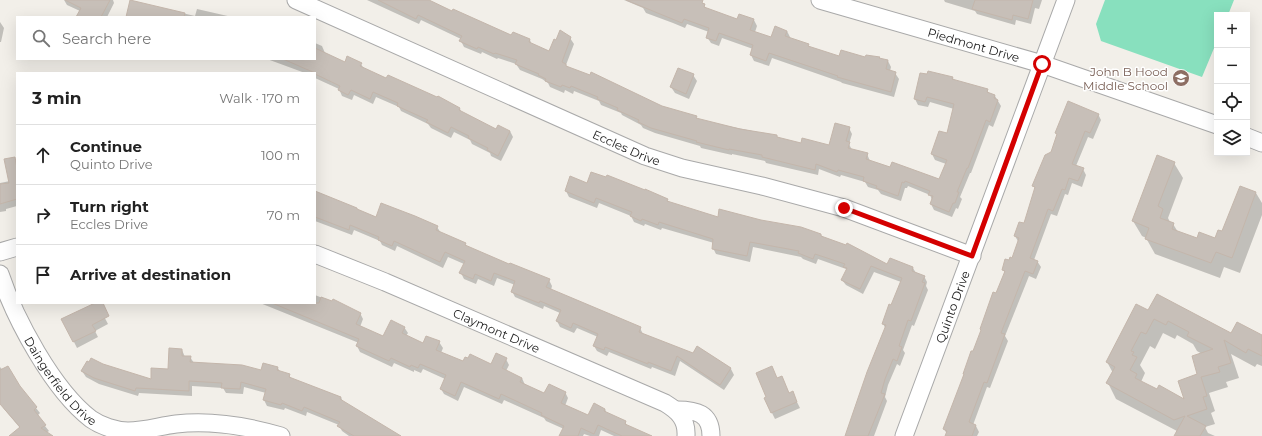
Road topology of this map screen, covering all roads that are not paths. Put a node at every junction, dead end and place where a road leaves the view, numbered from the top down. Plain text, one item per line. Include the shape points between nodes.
1 (296, 0) edge
2 (820, 0) edge
3 (1066, 0) edge
4 (1042, 64) junction
5 (1214, 125) edge
6 (1250, 138) edge
7 (1262, 143) edge
8 (16, 247) edge
9 (0, 252) edge
10 (316, 254) edge
11 (972, 256) junction
12 (0, 274) edge
13 (677, 410) junction
14 (280, 436) edge
15 (686, 436) edge
16 (711, 436) edge
17 (904, 436) edge

1 - 11 street, Eccles Drive via 645,156 682,168 844,208
2 - 4 street, Piedmont Drive
3 - 4 street, Quinto Drive
4 - 5 street, Piedmont Drive
4 - 11 street, Quinto Drive
6 - 7 street
8 - 9 street
10 - 13 street, Claymont Drive
11 - 17 street, Quinto Drive
12 - 14 street, Daingerfield Drive via 17,317 47,367 79,409 93,420 110,428 126,431 194,422 250,428
13 - 15 street via 685,422
13 - 16 street, Claymont Drive via 700,413 708,420

